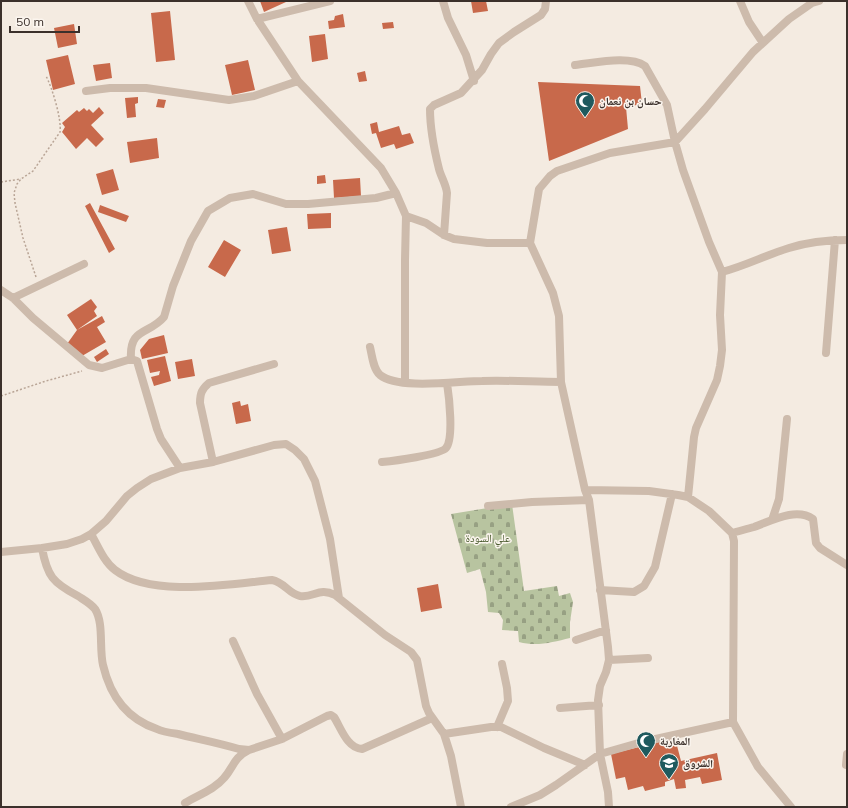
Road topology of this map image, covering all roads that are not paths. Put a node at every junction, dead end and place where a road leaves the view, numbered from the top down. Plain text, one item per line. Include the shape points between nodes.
1 (248, 1) edge
2 (330, 1) edge
3 (442, 1) edge
4 (546, 1) edge
5 (740, 1) edge
6 (814, 2) edge
7 (257, 19) junction
8 (763, 43) junction
9 (575, 65) dead end
10 (298, 81) junction
11 (474, 81) junction
12 (86, 90) dead end
13 (675, 142) junction
14 (396, 193) junction
15 (406, 216) junction
16 (444, 235) junction
17 (835, 240) junction
18 (847, 240) edge
19 (530, 243) junction
20 (84, 264) dead end
21 (722, 272) junction
22 (1, 290) edge
23 (13, 298) junction
24 (370, 346) dead end
25 (826, 354) dead end
26 (132, 359) junction
27 (274, 364) dead end
28 (561, 382) junction
29 (405, 383) junction
30 (447, 383) junction
31 (787, 419) dead end
32 (213, 462) junction
33 (382, 462) dead end
34 (180, 468) junction
35 (584, 490) junction
36 (672, 494) junction
37 (688, 497) junction
38 (589, 500) junction
39 (488, 506) dead end
40 (772, 520) junction
41 (732, 532) junction
42 (91, 534) junction
43 (42, 548) junction
44 (1, 552) edge
45 (847, 565) edge
46 (600, 590) junction
47 (339, 598) junction
48 (606, 630) junction
49 (576, 640) dead end
50 (233, 641) dead end
51 (648, 658) dead end
52 (609, 660) junction
53 (502, 664) dead end
54 (598, 704) junction
55 (560, 708) dead end
56 (432, 718) junction
57 (733, 722) junction
58 (497, 727) junction
59 (444, 734) junction
60 (282, 739) junction
61 (249, 750) junction
62 (600, 754) junction
63 (847, 754) edge
64 (585, 765) junction
65 (846, 765) edge
66 (185, 804) dead end
67 (461, 807) edge
68 (511, 807) edge
69 (609, 807) edge
70 (791, 807) edge

1 - 7 street
2 - 7 street
3 - 11 street via 466,55
4 - 11 street via 541,15 500,43
5 - 8 street
6 - 8 street via 789,19
7 - 10 street
8 - 13 street
9 - 13 street via 628,60 645,66 667,105
10 - 12 street via 254,96 229,100 146,88
10 - 14 street via 381,168
11 - 16 street via 461,93 430,109 432,136 447,193
13 - 19 street via 610,153 557,171 539,189
13 - 21 street via 693,200
14 - 15 street
14 - 26 street via 376,198 308,204 286,204 253,194 230,198 208,211 191,241 164,317 136,336 131,348
15 - 16 street via 426,223
15 - 29 street
16 - 19 street via 454,239 487,243
17 - 18 street
17 - 21 street via 790,248
17 - 25 street
19 - 28 street via 553,293 559,316
20 - 23 street
21 - 37 street via 720,366 717,380 696,428
22 - 23 street
23 - 26 street via 33,318 93,367 102,368
24 - 29 street via 378,374
26 - 34 street via 139,366 157,429
27 - 32 street via 210,383 202,389 200,403
28 - 30 street via 479,380
28 - 35 street
29 - 30 street
30 - 33 street via 451,414 446,448 413,458
31 - 40 street via 778,499
32 - 34 street
32 - 47 street via 281,444 286,444 299,454 315,481 330,539
34 - 42 street via 151,479 137,488
35 - 36 street
35 - 38 street
36 - 37 street
36 - 46 street via 655,567 644,586 634,592
37 - 41 street via 709,511
38 - 39 street
38 - 46 street
40 - 41 street
40 - 45 street via 803,514 809,516 813,519 816,543
41 - 57 street
42 - 43 street via 67,544
42 - 47 street via 114,569 132,579 159,586 218,586 272,580 280,582 301,596 325,591
43 - 44 street
43 - 61 street via 54,581 90,604 95,610 99,619 104,669 117,701 125,710 143,724 158,730
46 - 48 street
47 - 56 street via 415,655 426,706
48 - 49 street
48 - 52 street
50 - 60 street via 257,694
51 - 52 street
52 - 54 street via 600,686
53 - 58 street via 508,702
54 - 55 street
54 - 62 street
56 - 59 street
56 - 60 street via 362,749 349,743 331,715
57 - 62 street
57 - 70 street via 758,767
58 - 59 street
58 - 64 street via 509,730
59 - 67 street
60 - 61 street
61 - 66 street via 237,758 225,777 214,787
62 - 64 street
62 - 69 street
63 - 65 street
64 - 68 street via 540,795

